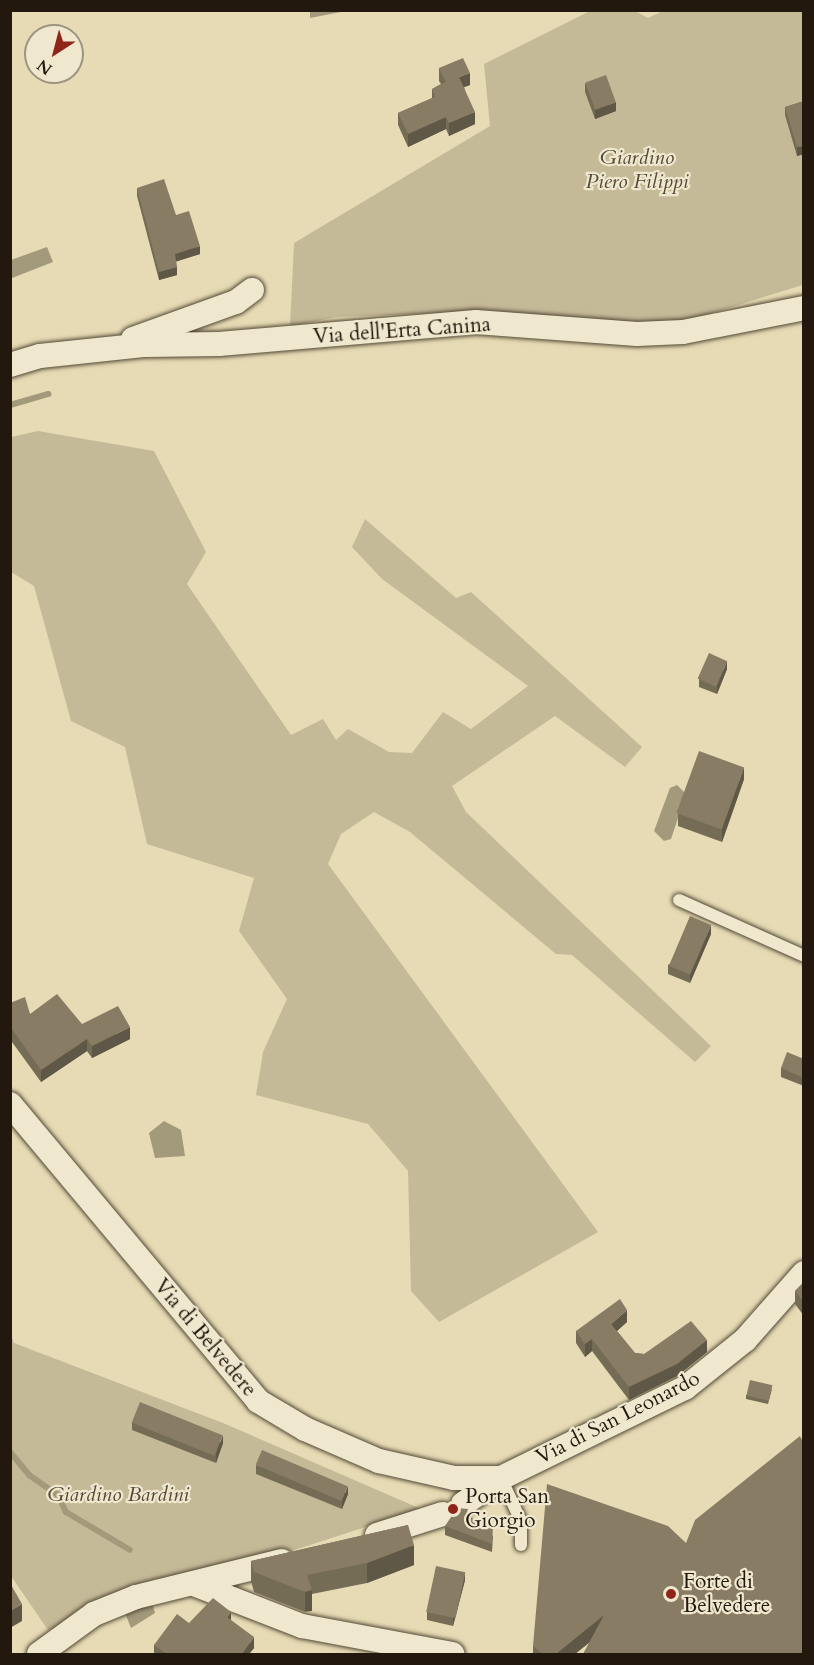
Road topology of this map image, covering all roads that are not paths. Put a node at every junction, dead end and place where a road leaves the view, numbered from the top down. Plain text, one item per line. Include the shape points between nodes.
1 (252, 290) dead end
2 (804, 308) edge
3 (105, 349) junction
4 (10, 365) edge
5 (679, 900) dead end
6 (804, 956) edge
7 (10, 1104) edge
8 (804, 1273) edge
9 (501, 1478) junction
10 (356, 1541) edge
11 (521, 1545) dead end
12 (301, 1555) edge
13 (194, 1584) junction
14 (39, 1654) edge
15 (452, 1654) edge

1 - 3 street, Via dell'Erta Canina via 236,302
2 - 3 street, Via dell'Erta Canina via 683,332 637,334 476,322
3 - 4 street, Via dell'Erta Canina via 40,356
5 - 6 lane
7 - 9 street, Via di Belvedere via 258,1401 305,1429 380,1461 454,1478
8 - 9 street, Via di San Leonardo via 745,1340 685,1389
9 - 10 street, Via di San Leonardo via 453,1509
9 - 11 lane via 521,1521
12 - 13 street
13 - 14 street via 94,1614
13 - 15 street via 302,1626

